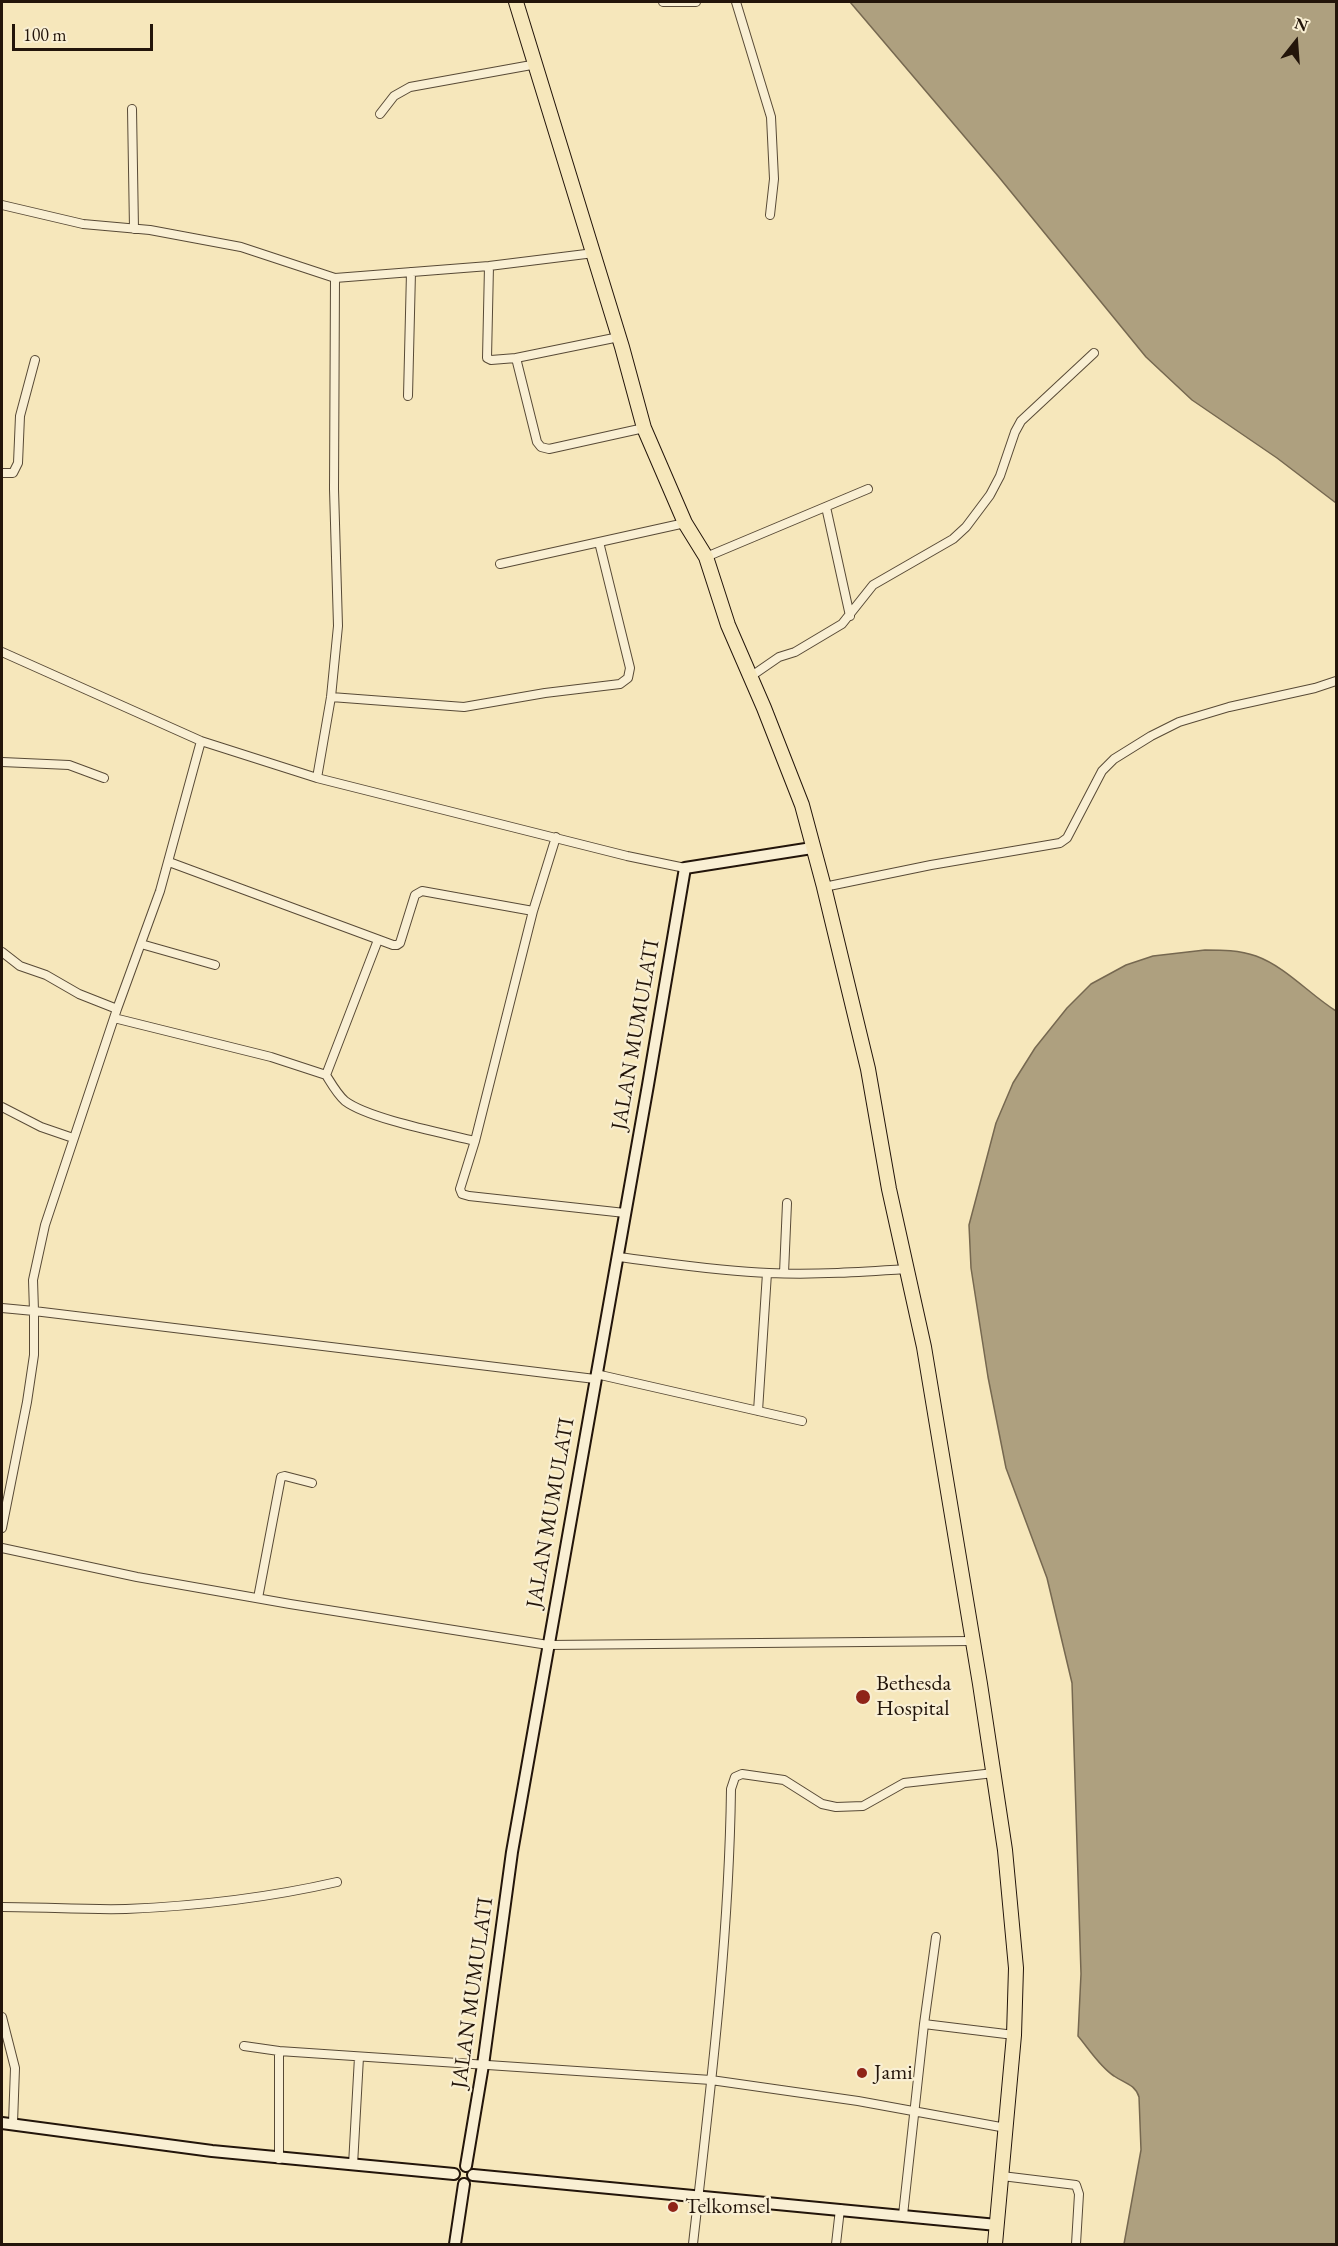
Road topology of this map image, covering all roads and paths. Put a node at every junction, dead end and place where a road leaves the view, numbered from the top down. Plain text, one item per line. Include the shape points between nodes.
1 (516, 2) edge
2 (663, 2) edge
3 (696, 2) edge
4 (736, 2) edge
5 (537, 64) junction
6 (132, 109) dead end
7 (380, 114) dead end
8 (2, 205) edge
9 (770, 215) dead end
10 (134, 229) junction
11 (594, 253) junction
12 (489, 266) junction
13 (411, 272) junction
14 (335, 278) junction
15 (619, 337) junction
16 (1094, 353) dead end
17 (516, 358) junction
18 (35, 360) dead end
19 (408, 396) dead end
20 (644, 428) junction
21 (2, 473) edge
22 (867, 489) dead end
23 (826, 507) junction
24 (685, 523) junction
25 (599, 542) junction
26 (706, 557) junction
27 (500, 564) dead end
28 (850, 616) junction
29 (2, 652) edge
30 (750, 677) junction
31 (1336, 681) edge
32 (331, 697) junction
33 (201, 741) junction
34 (2, 762) edge
35 (104, 778) dead end
36 (317, 778) junction
37 (556, 837) junction
38 (812, 848) junction
39 (169, 862) junction
40 (685, 868) junction
41 (824, 887) junction
42 (533, 911) junction
43 (378, 940) junction
44 (141, 944) junction
45 (2, 952) edge
46 (215, 965) dead end
47 (117, 1009) junction
48 (114, 1018) junction
49 (326, 1075) junction
50 (2, 1107) edge
51 (73, 1138) junction
52 (475, 1141) junction
53 (787, 1203) dead end
54 (625, 1213) junction
55 (618, 1257) junction
56 (907, 1269) junction
57 (767, 1273) junction
58 (784, 1274) junction
59 (2, 1308) edge
60 (34, 1311) junction
61 (596, 1376) junction
62 (758, 1411) junction
63 (802, 1420) dead end
64 (312, 1484) dead end
65 (3, 1516) edge
66 (2, 1528) edge
67 (2, 1548) edge
68 (258, 1598) junction
69 (972, 1641) junction
70 (548, 1645) junction
71 (994, 1773) junction
72 (337, 1882) dead end
73 (2, 1907) edge
74 (936, 1937) dead end
75 (2, 2017) edge
76 (924, 2024) junction
77 (1014, 2036) junction
78 (244, 2046) dead end
79 (279, 2051) junction
80 (360, 2057) junction
81 (483, 2065) junction
82 (711, 2080) junction
83 (914, 2111) junction
84 (2, 2123) edge
85 (13, 2123) junction
86 (1006, 2128) junction
87 (279, 2159) junction
88 (353, 2165) junction
89 (469, 2171) junction
90 (454, 2174) junction
91 (1002, 2176) junction
92 (464, 2184) junction
93 (698, 2196) junction
94 (840, 2209) junction
95 (903, 2215) junction
96 (997, 2225) junction
97 (455, 2244) edge
98 (693, 2244) edge
99 (836, 2244) edge
100 (995, 2244) edge
101 (1076, 2244) edge

1 - 5 highway
2 - 3 street
4 - 9 street via 771,117 774,179
5 - 7 street via 410,87 394,96
5 - 11 highway
6 - 10 street
8 - 10 street via 82,224
10 - 14 street via 241,248
11 - 12 street
11 - 15 highway
12 - 13 street
12 - 17 street via 486,356 491,360
13 - 14 street
13 - 19 street
14 - 32 street via 338,626
15 - 17 street
15 - 20 highway
16 - 28 street via 1022,421 995,486 966,527 947,543 873,585
17 - 20 street via 541,447
18 - 21 street via 20,416 18,463 13,472
20 - 24 highway
22 - 23 street
23 - 26 street
23 - 28 street
24 - 25 street
24 - 26 highway
25 - 27 street
25 - 32 street via 630,668 628,678 620,684 464,707
26 - 30 highway via 728,626
28 - 30 street
29 - 33 street
30 - 38 highway via 802,805
31 - 41 street via 1194,716 1151,736 1108,763 1068,838 1060,843
32 - 36 street
33 - 36 street
33 - 39 street
34 - 35 street via 69,765
36 - 37 street
37 - 40 street
37 - 42 street
38 - 40 street
38 - 41 highway
39 - 43 street
39 - 44 street
40 - 54 street, JALAN MUMULATI
41 - 56 highway via 868,1069
42 - 43 street via 422,891 415,896 400,943
42 - 52 street
43 - 49 street
44 - 46 street
44 - 47 street
45 - 47 street via 21,966
47 - 48 street
48 - 49 street
48 - 51 street
49 - 52 street via 345,1100 364,1110
50 - 51 street
51 - 60 street via 37,1259
52 - 54 street via 460,1185 462,1194
53 - 58 street
54 - 55 street, JALAN MUMULATI
55 - 57 street
55 - 61 street, JALAN MUMULATI
56 - 58 street
56 - 69 highway via 924,1347
57 - 58 street
57 - 62 street
59 - 60 street
60 - 61 street
60 - 65 street via 34,1355
61 - 62 street
61 - 70 street, JALAN MUMULATI
62 - 63 street
64 - 68 street via 281,1477
65 - 66 street
67 - 68 street
68 - 70 street
69 - 70 street
69 - 71 highway
70 - 81 street, JALAN MUMULATI via 512,1852
71 - 77 highway via 1017,1968
71 - 82 street via 904,1783 863,1806 836,1808 779,1778 742,1774 735,1777 731,1789 728,1895
72 - 73 street via 241,1901 125,1909
74 - 76 street
75 - 85 street via 15,2068
76 - 77 street
76 - 83 street
77 - 86 highway
78 - 79 street
79 - 80 street
79 - 87 street
80 - 81 street
80 - 88 street
81 - 82 street
81 - 89 street, JALAN MUMULATI
82 - 83 street
82 - 93 street
83 - 86 street
83 - 95 street
84 - 85 street
85 - 87 street
86 - 91 highway
87 - 88 street
88 - 90 street
89 - 90 street via 457,2168
89 - 92 street via 470,2181
89 - 93 street
90 - 92 street
91 - 96 highway
91 - 101 street via 1076,2185
92 - 97 street
93 - 94 street
93 - 98 street
94 - 95 street
94 - 99 street
95 - 96 street
96 - 100 highway

